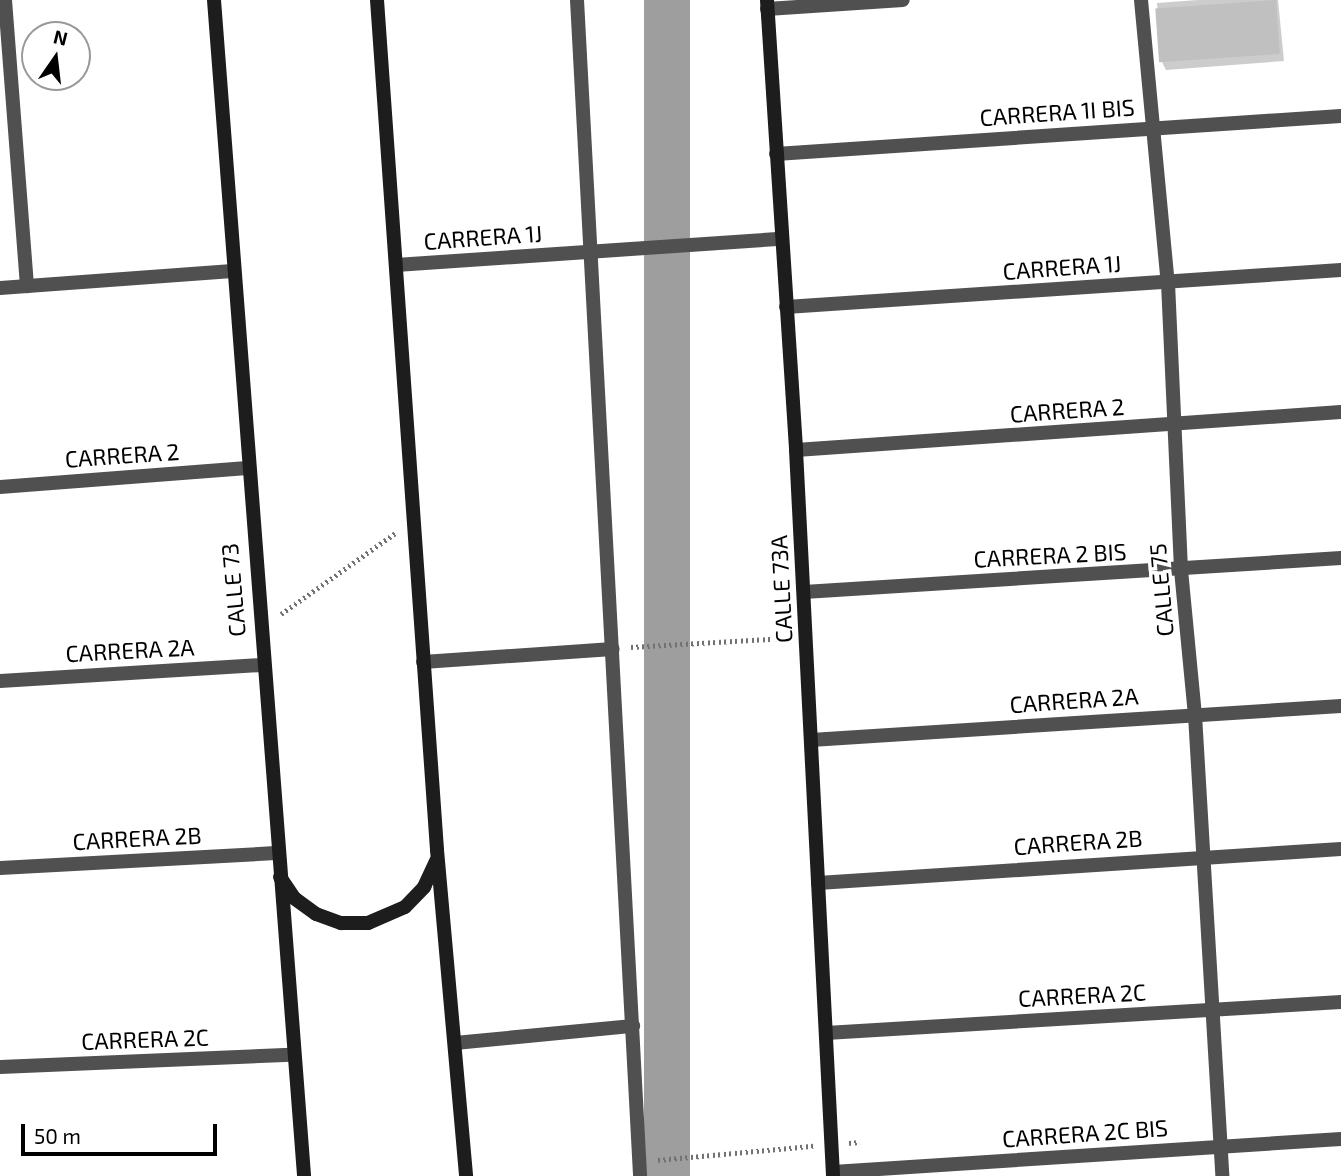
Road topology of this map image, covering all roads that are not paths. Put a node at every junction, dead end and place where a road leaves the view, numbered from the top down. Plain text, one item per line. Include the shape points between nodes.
1 (5, 0) edge
2 (214, 0) edge
3 (377, 0) edge
4 (577, 0) edge
5 (904, 0) edge
6 (1141, 0) edge
7 (767, 5) edge
8 (4, 32) edge
9 (1341, 116) edge
10 (1150, 129) junction
11 (776, 154) junction
12 (781, 239) junction
13 (591, 252) junction
14 (396, 265) junction
15 (1341, 270) edge
16 (232, 271) junction
17 (1168, 283) junction
18 (27, 286) junction
19 (0, 288) edge
20 (786, 307) junction
21 (1341, 412) edge
22 (1172, 427) junction
23 (796, 450) junction
24 (247, 468) junction
25 (0, 487) edge
26 (1341, 558) edge
27 (1181, 570) junction
28 (804, 592) junction
29 (613, 649) junction
30 (424, 662) junction
31 (263, 665) junction
32 (0, 681) edge
33 (1341, 706) edge
34 (1195, 715) junction
35 (811, 740) junction
36 (1341, 849) edge
37 (437, 850) junction
38 (276, 853) junction
39 (1203, 856) junction
40 (0, 868) edge
41 (279, 876) junction
42 (818, 883) junction
43 (1341, 1002) edge
44 (1210, 1010) junction
45 (633, 1026) junction
46 (825, 1033) junction
47 (455, 1043) junction
48 (291, 1055) junction
49 (0, 1067) edge
50 (1341, 1139) edge
51 (1220, 1147) junction
52 (640, 1169) edge
53 (833, 1174) edge
54 (304, 1176) edge
55 (466, 1176) edge
56 (1222, 1176) edge

1 - 8 street
2 - 16 main road, CALLE 73
3 - 14 main road
4 - 13 street
5 - 7 street
6 - 10 street, CALLE 75
7 - 11 main road, CALLE 73A
8 - 18 street
9 - 10 street, CARRERA 1I BIS
10 - 11 street, CARRERA 1I BIS
10 - 17 street, CALLE 75
11 - 12 main road, CALLE 73A
12 - 13 street, CARRERA 1J
12 - 20 main road, CALLE 73A
13 - 14 street, CARRERA 1J
13 - 29 street
14 - 30 main road
15 - 17 street, CARRERA 1J
16 - 18 street
16 - 24 main road, CALLE 73
17 - 20 street, CARRERA 1J
17 - 22 street, CALLE 75
18 - 19 street
20 - 23 main road, CALLE 73A
21 - 22 street, CARRERA 2
22 - 23 street, CARRERA 2
22 - 27 street, CALLE 75
23 - 28 main road, CALLE 73A
24 - 25 street, CARRERA 2
24 - 31 main road, CALLE 73
26 - 27 street, CARRERA 2 BIS
27 - 28 street, CARRERA 2 BIS
27 - 34 street, CALLE 75
28 - 35 main road, CALLE 73A
29 - 30 street
29 - 45 street
30 - 37 main road
31 - 32 street, CARRERA 2A
31 - 38 main road, CALLE 73
33 - 34 street, CARRERA 2A
34 - 35 street, CARRERA 2A
34 - 39 street, CALLE 75
35 - 42 main road, CALLE 73A
36 - 39 street, CARRERA 2B
37 - 41 main road via 430,875 415,898 394,914 368,923 341,923 316,914 294,898
37 - 47 main road
38 - 40 street, CARRERA 2B
38 - 41 main road, CALLE 73
39 - 42 street, CARRERA 2B
39 - 44 street, CALLE 75
41 - 48 main road, CALLE 73
42 - 46 main road, CALLE 73A
43 - 44 street, CARRERA 2C
44 - 46 street, CARRERA 2C
44 - 51 street, CALLE 75
45 - 47 street
45 - 52 street
46 - 53 main road, CALLE 73A
47 - 55 main road
48 - 49 street, CARRERA 2C
48 - 54 main road, CALLE 73
50 - 51 street, CARRERA 2C BIS
51 - 53 street, CARRERA 2C BIS
51 - 56 street, CALLE 75

